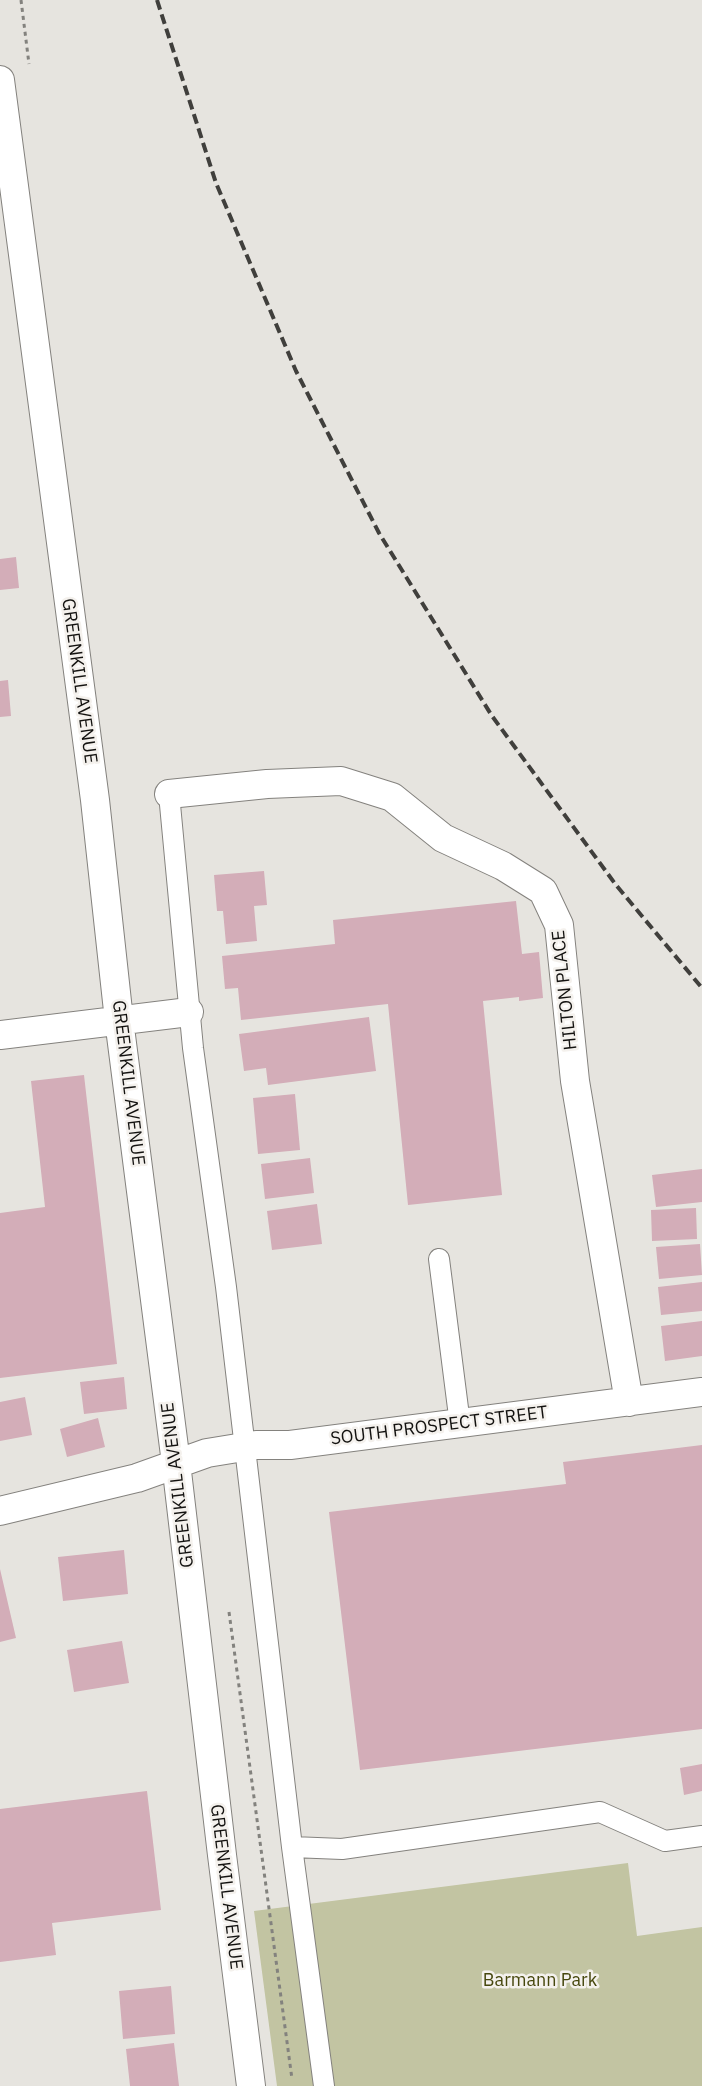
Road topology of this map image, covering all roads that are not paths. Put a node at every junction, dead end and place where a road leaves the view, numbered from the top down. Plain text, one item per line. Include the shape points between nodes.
1 (1, 94) edge
2 (169, 794) joint
3 (189, 1012) junction
4 (119, 1020) junction
5 (0, 1035) edge
6 (439, 1259) dead end
7 (702, 1392) edge
8 (629, 1402) junction
9 (460, 1424) junction
10 (245, 1447) junction
11 (176, 1463) junction
12 (0, 1510) edge
13 (702, 1836) edge
14 (292, 1847) junction
15 (251, 2086) edge
16 (324, 2086) edge

1 - 4 street, GREENKILL AVENUE via 92,780
2 - 3 lane
2 - 8 street, HILTON PLACE via 267,784 341,781 392,797 443,838 503,866 543,891 559,925 575,1081
3 - 4 street
3 - 10 lane
4 - 5 street
4 - 11 street, GREENKILL AVENUE
6 - 9 lane
7 - 8 street, SOUTH PROSPECT STREET
8 - 9 street, SOUTH PROSPECT STREET
9 - 10 street, SOUTH PROSPECT STREET via 290,1445
10 - 11 street, SOUTH PROSPECT STREET via 207,1453
10 - 14 lane
11 - 12 street, SOUTH PROSPECT STREET via 138,1478
11 - 15 street, GREENKILL AVENUE
13 - 14 lane via 666,1841 600,1812 342,1849
14 - 16 lane

